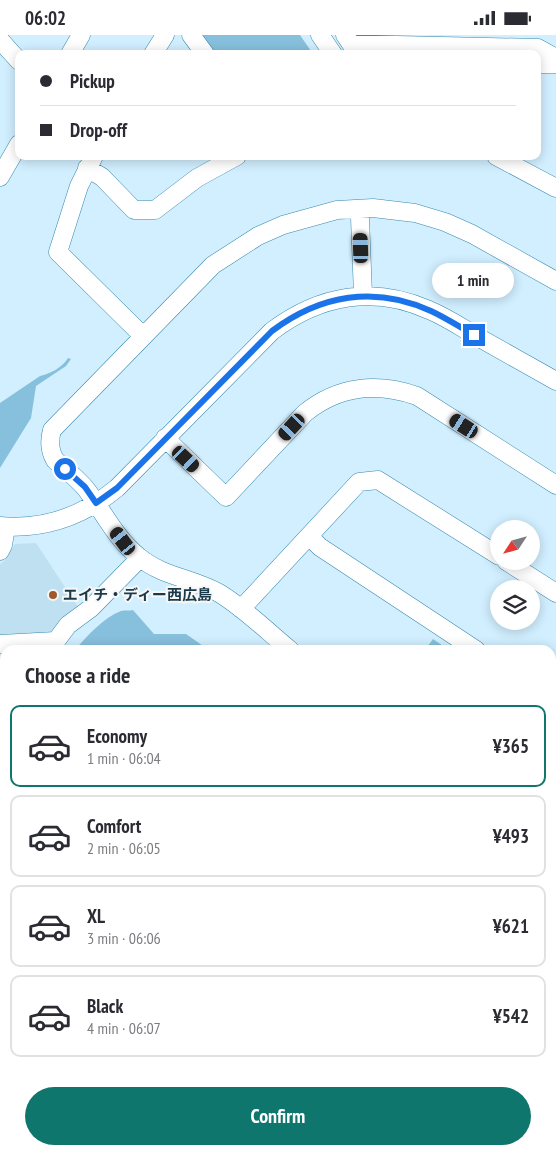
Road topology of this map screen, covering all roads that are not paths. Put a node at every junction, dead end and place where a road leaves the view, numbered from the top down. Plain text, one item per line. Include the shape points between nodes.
1 (165, 35) edge
2 (191, 35) edge
3 (320, 35) edge
4 (345, 35) edge
5 (0, 40) edge
6 (156, 50) edge
7 (202, 50) edge
8 (329, 50) edge
9 (15, 57) edge
10 (556, 58) edge
11 (556, 64) edge
12 (541, 65) edge
13 (15, 152) edge
14 (230, 160) edge
15 (504, 160) edge
16 (90, 162) edge
17 (0, 177) edge
18 (556, 188) edge
19 (358, 209) junction
20 (556, 281) edge
21 (363, 295) junction
22 (143, 336) junction
23 (556, 381) edge
24 (165, 439) junction
25 (556, 485) edge
26 (96, 503) junction
27 (3, 526) edge
28 (309, 536) junction
29 (0, 551) edge
30 (490, 551) edge
31 (140, 558) junction
32 (520, 570) edge
33 (556, 593) edge
34 (241, 609) junction
35 (0, 644) edge
36 (284, 645) edge
37 (468, 645) edge

1 - 6 street
2 - 7 street
3 - 8 street
4 - 10 street via 348,42 356,45 538,48
5 - 9 street
11 - 12 street
13 - 17 street
14 - 16 street via 197,178 155,210 134,210
15 - 18 street
16 - 22 street via 58,252
19 - 20 street via 401,211 445,222
19 - 21 street
19 - 22 street via 337,210 283,225 246,242 213,265
21 - 23 street via 394,299 430,310
21 - 24 street via 322,303 281,324
22 - 26 street via 50,435 50,448 55,460 85,487
24 - 25 street via 226,497 305,413 319,403 348,391 383,388 417,396
24 - 26 street via 117,488
26 - 27 street via 56,522 28,527
26 - 31 street via 123,541
27 - 29 street
28 - 30 street via 359,482 378,480
28 - 34 street
28 - 37 street via 320,547
31 - 34 street via 159,570 210,589
31 - 35 street via 91,608 68,625 56,641
32 - 33 street
34 - 36 street

